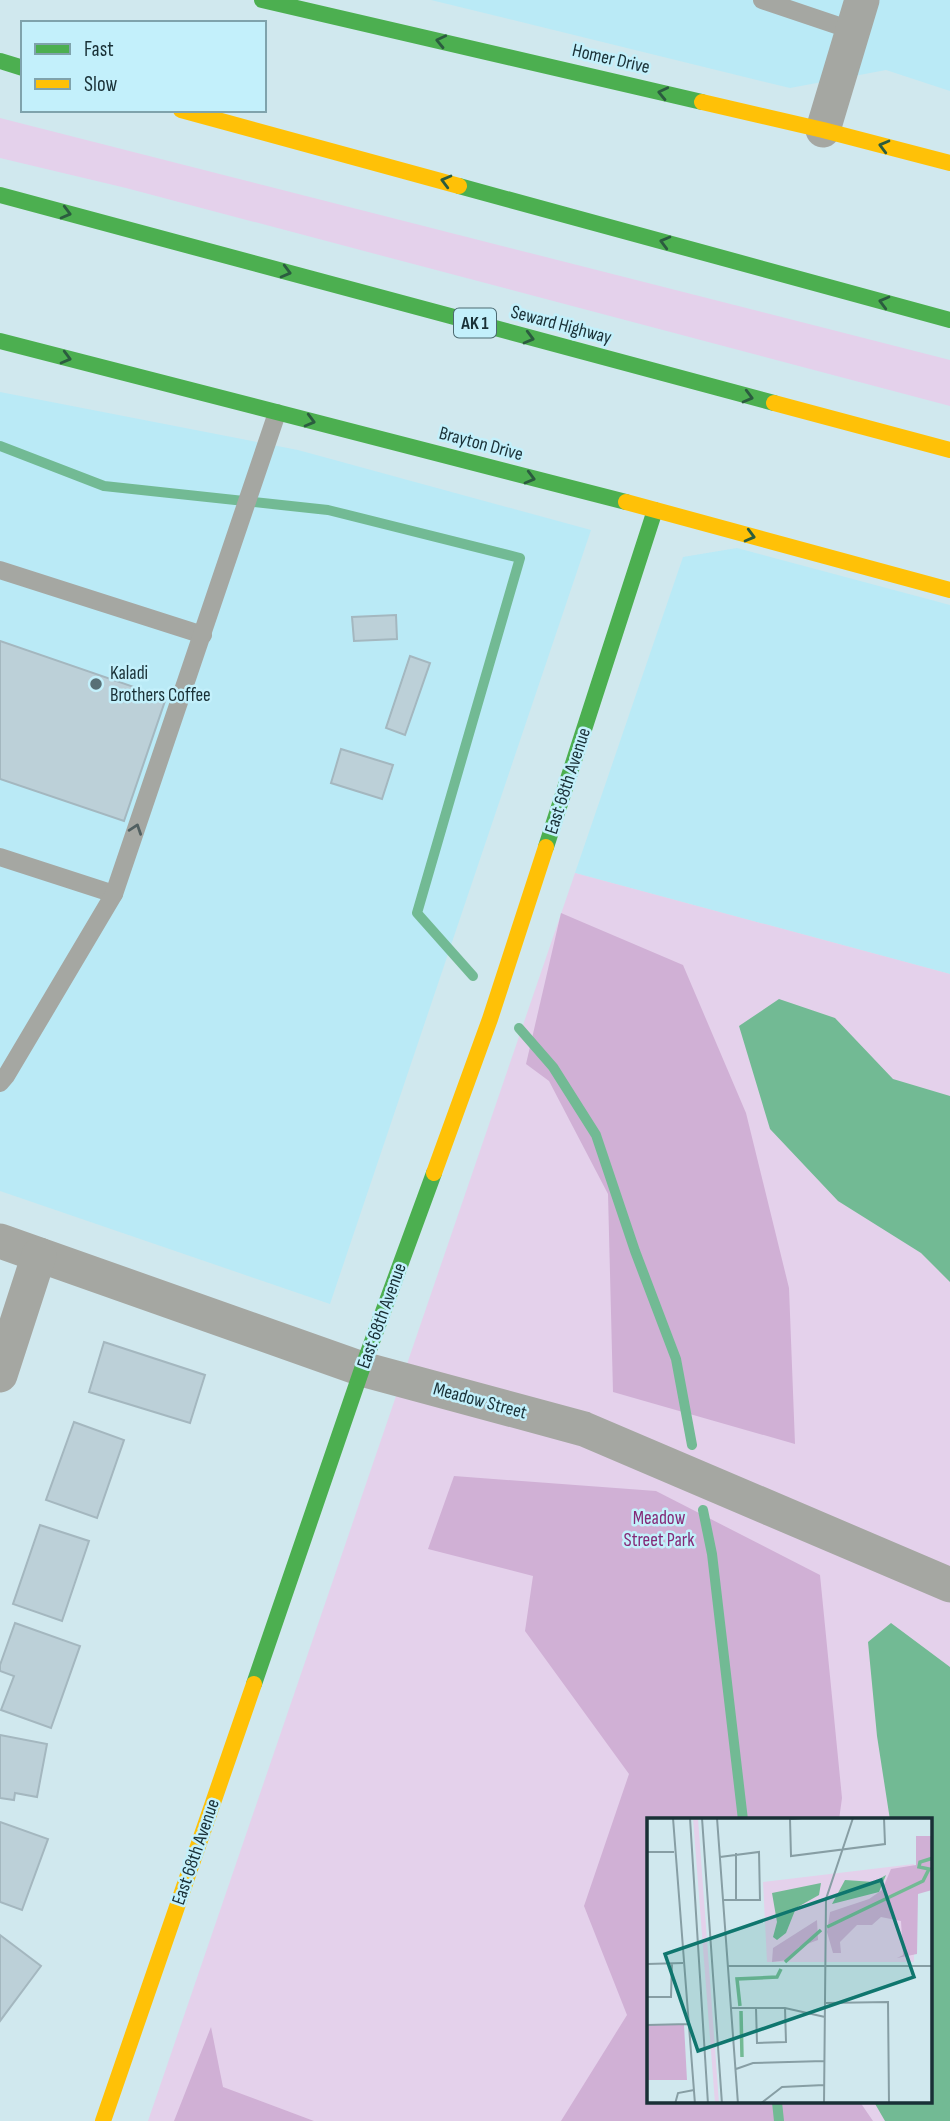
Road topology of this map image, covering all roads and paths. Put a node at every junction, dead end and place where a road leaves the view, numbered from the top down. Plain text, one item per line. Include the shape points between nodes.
1 (262, 0) edge
2 (762, 0) edge
3 (856, 15) edge
4 (0, 61) edge
5 (21, 67) edge
6 (188, 112) edge
7 (823, 130) junction
8 (950, 163) edge
9 (0, 195) edge
10 (950, 320) edge
11 (0, 341) edge
12 (277, 413) junction
13 (950, 450) edge
14 (655, 510) junction
15 (0, 570) edge
16 (950, 590) edge
17 (203, 635) junction
18 (0, 857) edge
19 (114, 894) junction
20 (0, 1083) edge
21 (0, 1241) edge
22 (39, 1255) junction
23 (362, 1369) junction
24 (0, 1375) edge
25 (950, 1585) edge
26 (103, 2121) edge

7 -> 1 main road, Homer Drive
2 - 3 lane
3 - 7 street
4 - 5 main road
10 -> 6 main road
8 -> 7 main road, Homer Drive
9 -> 13 main road, Seward Highway / AK 1
11 -> 12 main road, Brayton Drive
12 -> 14 main road, Brayton Drive
12 - 17 lane
14 -> 16 main road, Brayton Drive
14 - 23 main road, East 68th Avenue via 490,1018
15 - 17 lane
19 -> 17 lane
18 - 19 lane
19 - 20 lane
21 - 22 street, Meadow Street
22 - 23 street, Meadow Street
22 - 24 street
23 - 25 street, Meadow Street via 584,1429
23 - 26 main road, East 68th Avenue

